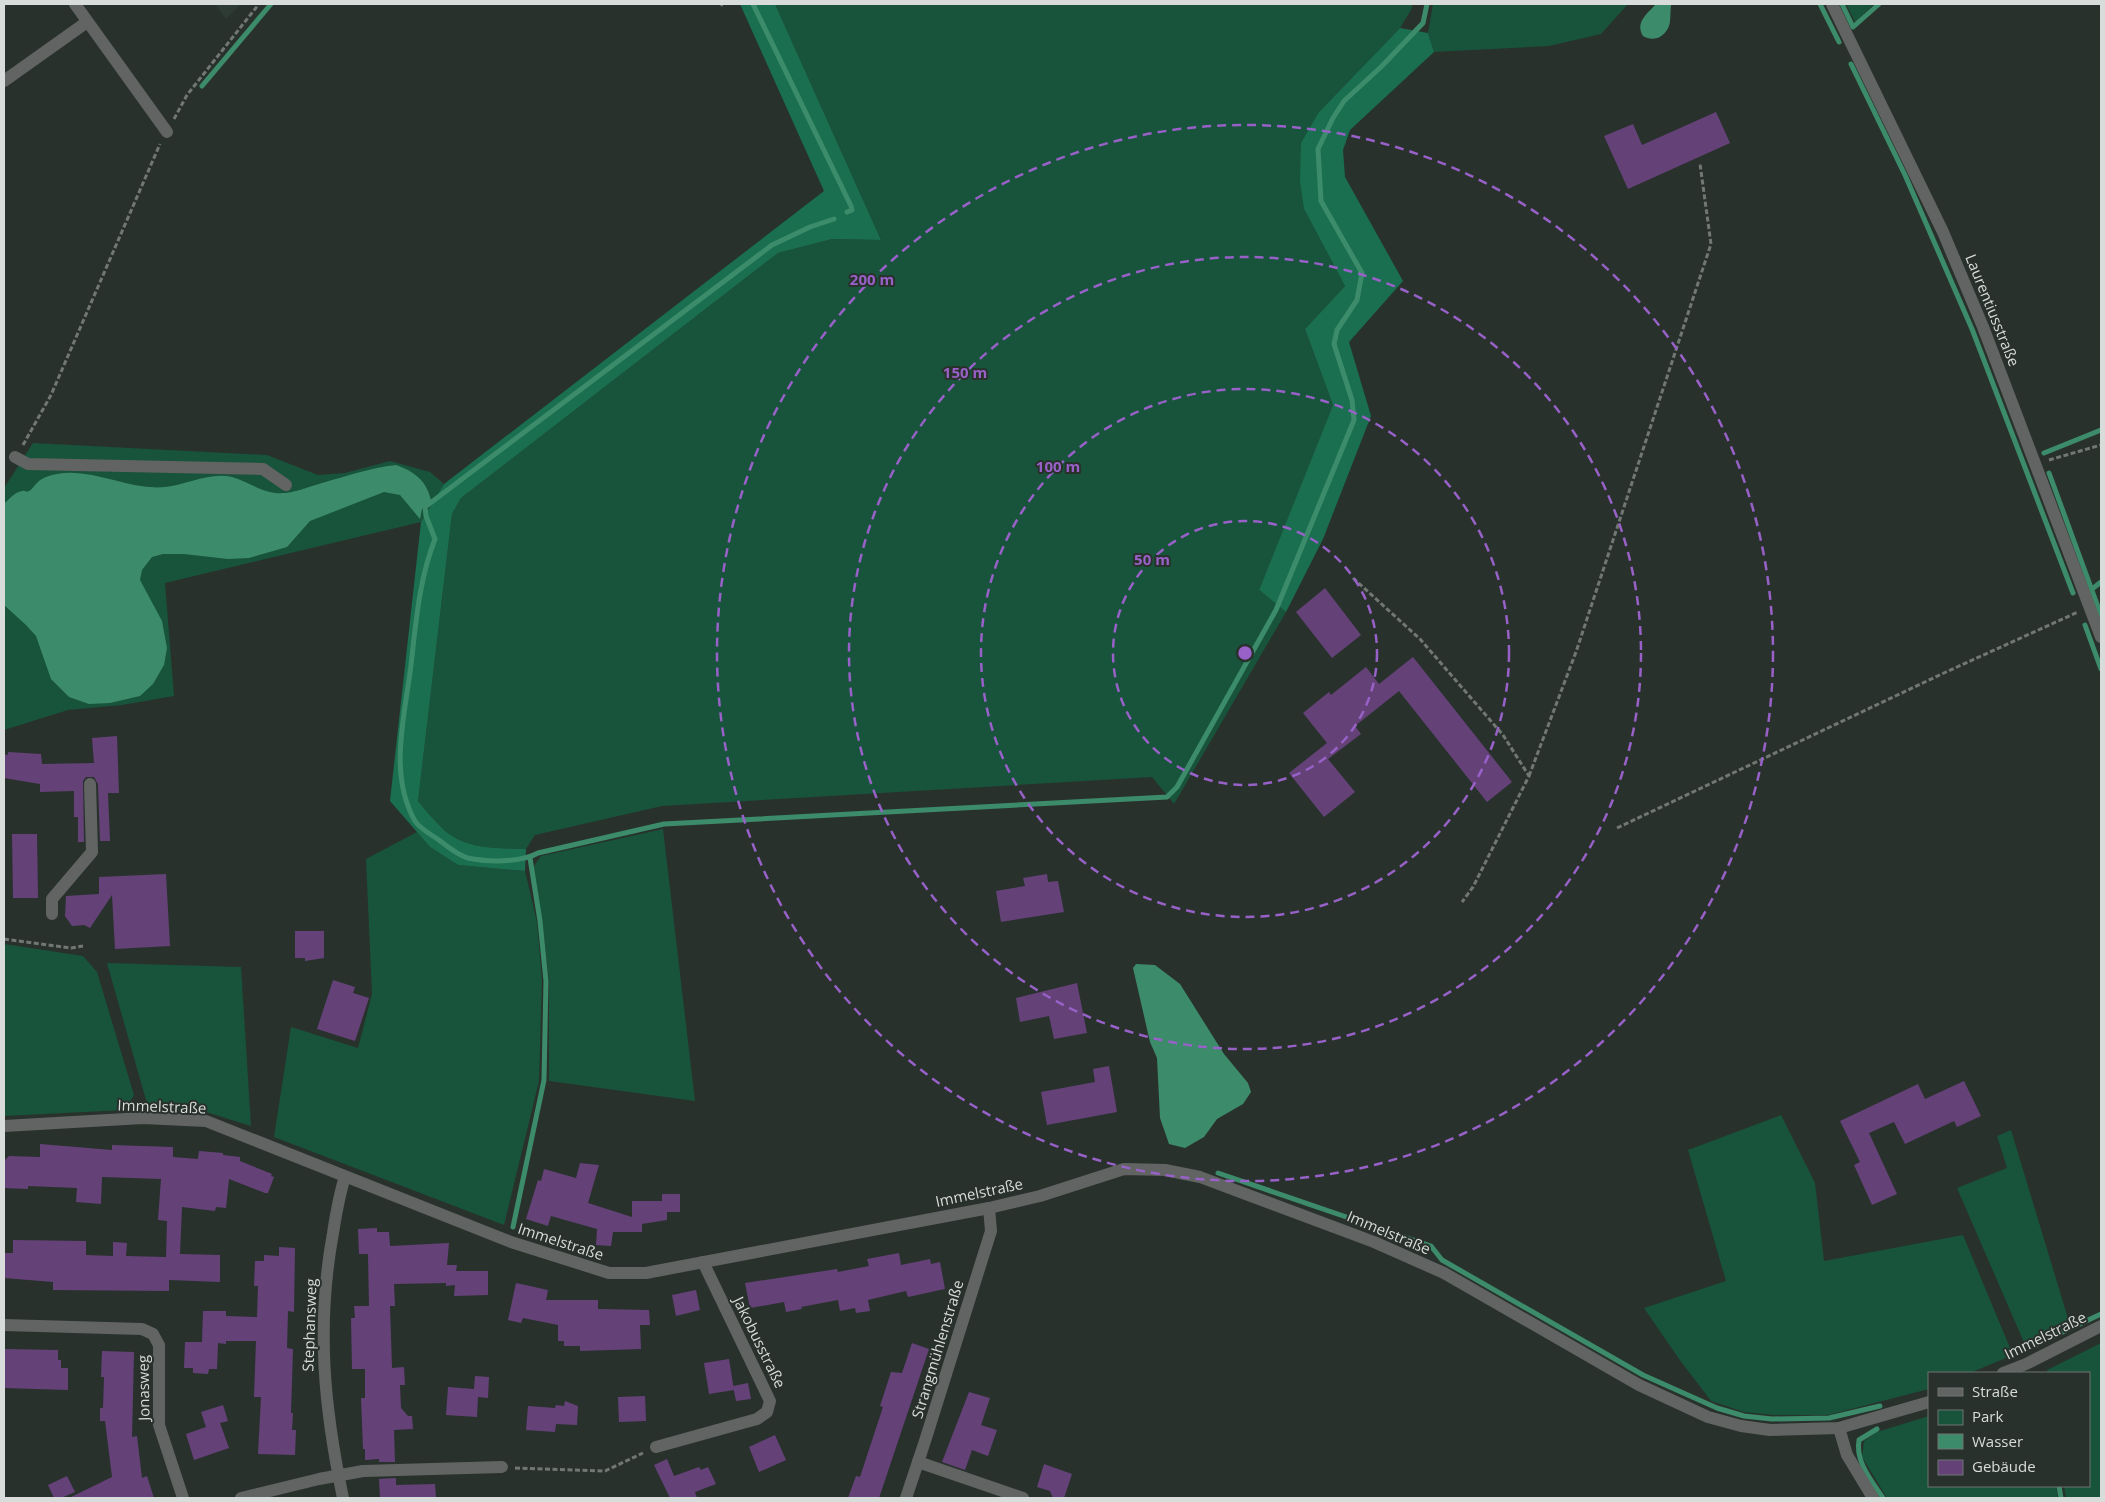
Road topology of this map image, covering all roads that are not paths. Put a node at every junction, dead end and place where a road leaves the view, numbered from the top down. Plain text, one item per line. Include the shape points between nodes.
1 (75, 4) edge
2 (1832, 4) edge
3 (88, 22) junction
4 (4, 81) edge
5 (167, 132) road end
6 (15, 457) road end
7 (286, 486) dead end
8 (2101, 637) edge
9 (90, 784) dead end
10 (52, 914) dead end
11 (4, 1126) edge
12 (345, 1177) junction
13 (989, 1208) junction
14 (703, 1262) junction
15 (4, 1325) edge
16 (2101, 1326) edge
17 (2005, 1372) edge
18 (1928, 1402) edge
19 (1839, 1428) junction
20 (656, 1446) road end
21 (918, 1462) junction
22 (502, 1467) road end
23 (338, 1475) junction
24 (183, 1498) edge
25 (241, 1498) edge
26 (343, 1498) edge
27 (906, 1498) edge
28 (1023, 1498) edge
29 (1873, 1498) edge

1 - 3 street
2 - 8 street, Laurentiusstraße via 1943,232 1984,327
3 - 4 street
3 - 5 street
6 - 7 street via 28,464 263,469
9 - 10 street via 92,852 52,899
11 - 12 street, Immelstraße via 143,1118 206,1121
12 - 14 street, Immelstraße via 511,1242 609,1273 646,1273
12 - 23 street, Stephansweg via 330,1249 323,1332 324,1386
13 - 14 street, Immelstraße
13 - 19 street, Immelstraße via 1040,1196 1124,1169 1165,1170 1200,1177 1374,1242 1444,1273 1639,1385 1708,1417 1770,1430
13 - 21 street, Strangmühlenstraße via 991,1231
14 - 20 street, Jakobusstraße via 770,1401 767,1412 757,1419
15 - 24 street, Jonasweg via 142,1329 153,1334 159,1345 159,1425
16 - 17 street, Immelstraße
18 - 19 street, Immelstraße
19 - 29 street via 1847,1455
21 - 27 street, Strangmühlenstraße
21 - 28 street
22 - 23 street via 363,1471
23 - 25 street
23 - 26 street, Stephansweg

